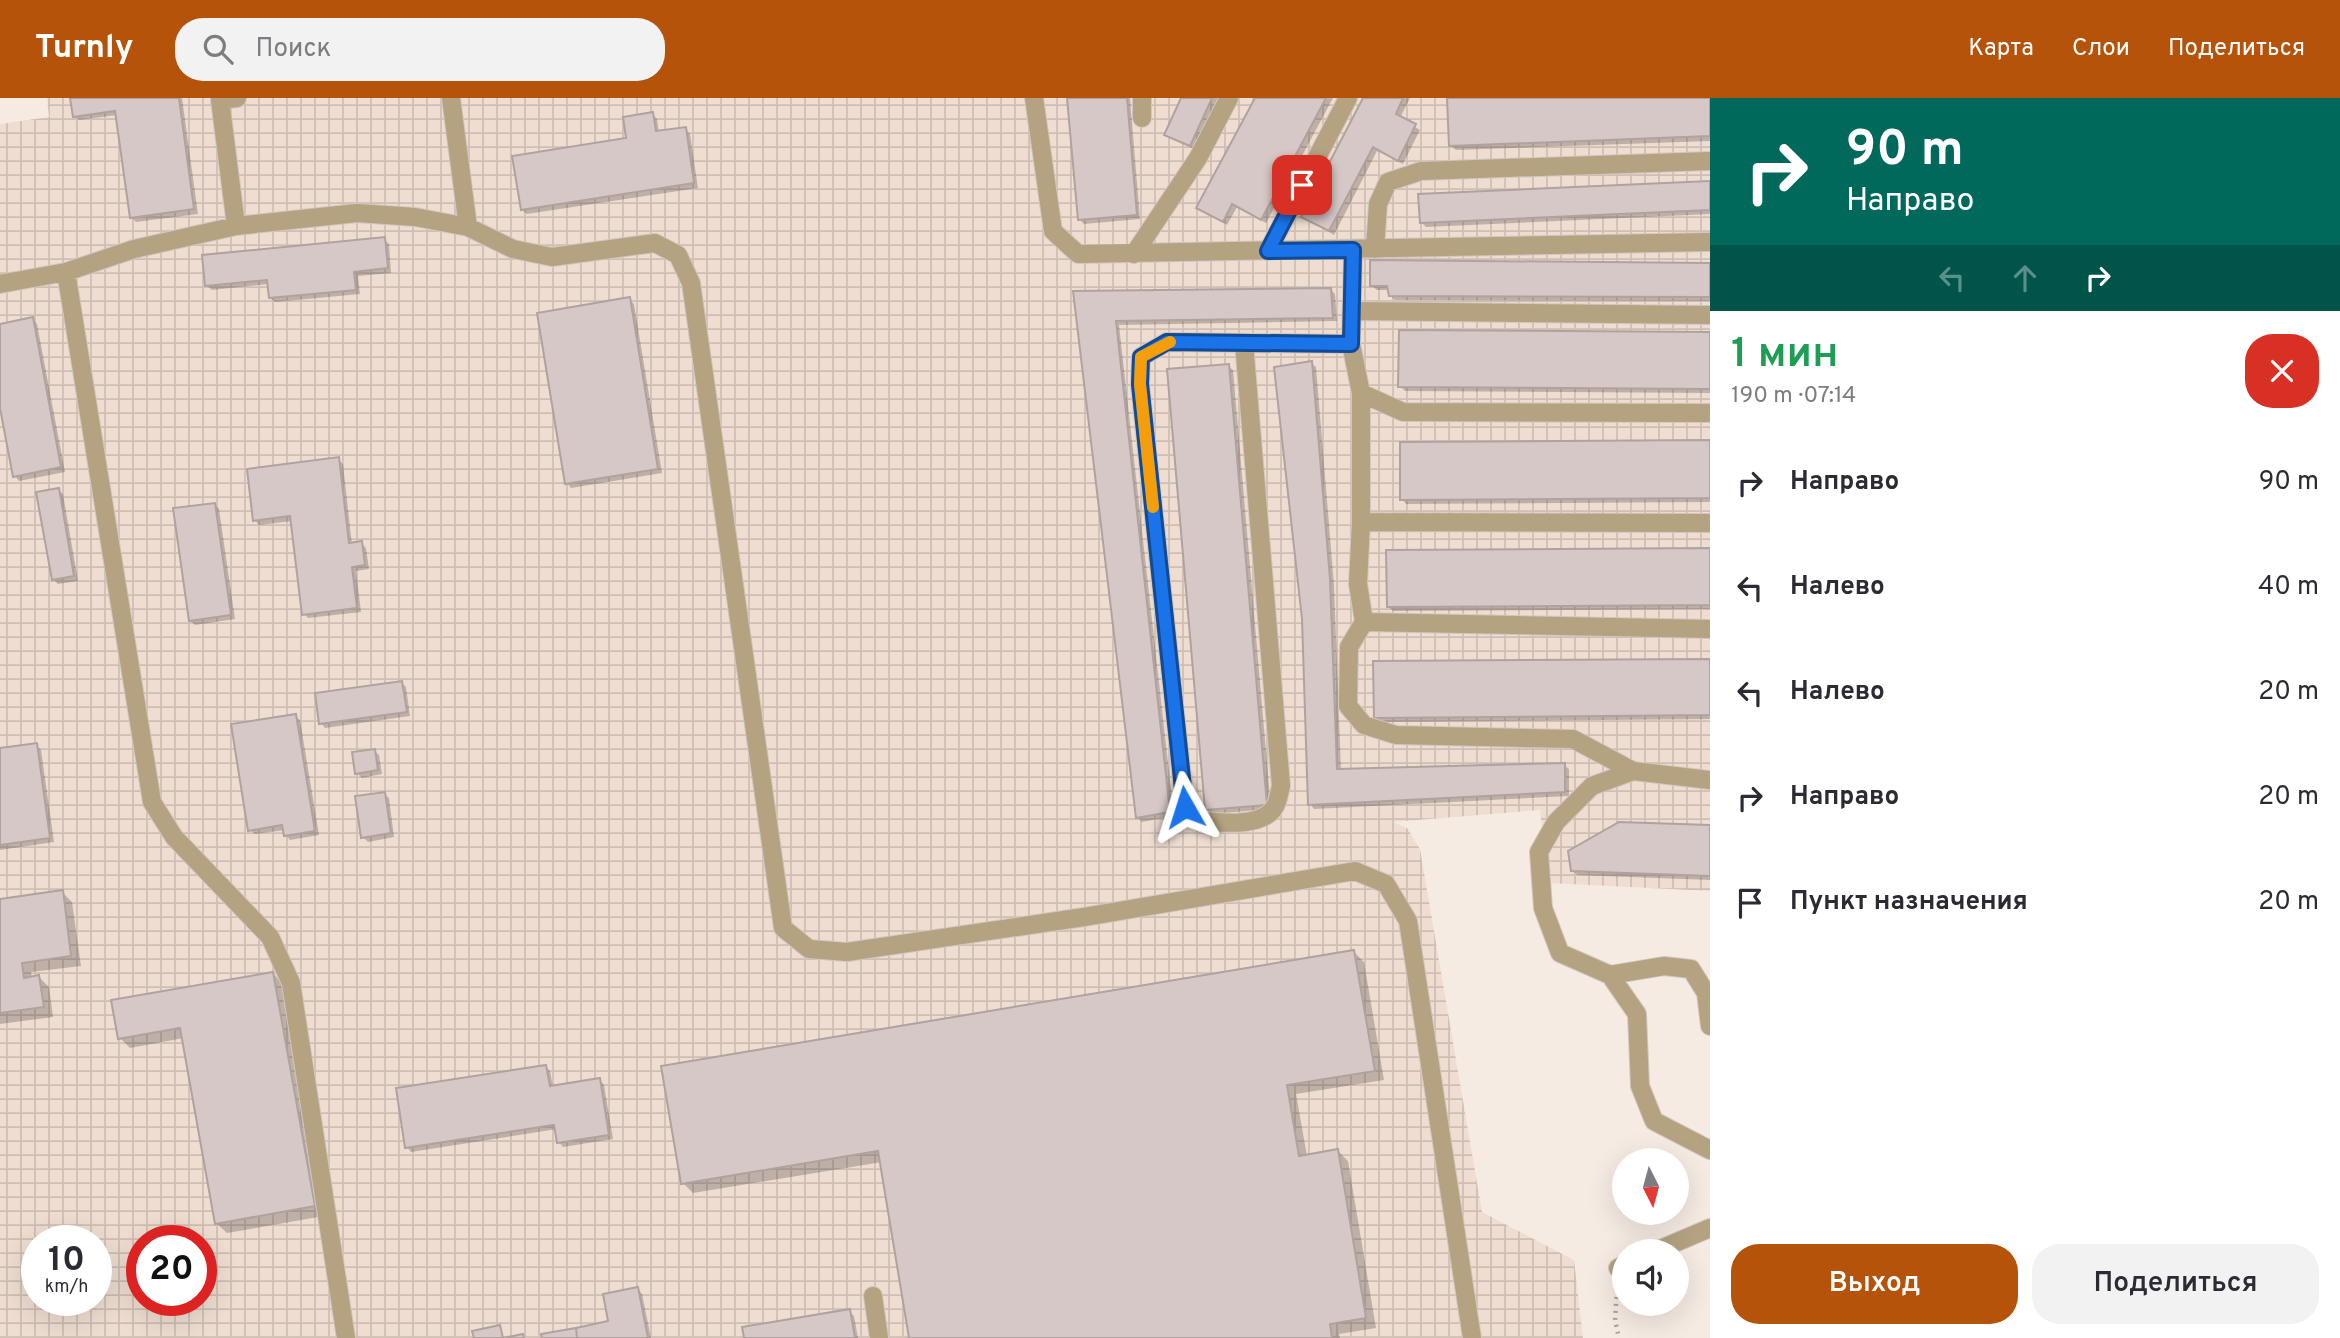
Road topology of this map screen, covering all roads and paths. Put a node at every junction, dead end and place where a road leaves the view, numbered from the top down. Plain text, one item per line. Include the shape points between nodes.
1 (237, 98) edge
2 (451, 98) edge
3 (1034, 98) edge
4 (1142, 98) edge
5 (1229, 98) edge
6 (1348, 98) edge
7 (1142, 118) dead end
8 (1710, 161) edge
9 (236, 226) junction
10 (468, 227) junction
11 (1710, 242) edge
12 (1375, 249) junction
13 (1353, 250) junction
14 (1268, 251) junction
15 (1134, 254) junction
16 (66, 272) junction
17 (0, 284) edge
18 (1352, 311) junction
19 (1710, 314) edge
20 (1244, 343) junction
21 (1351, 344) junction
22 (1361, 393) junction
23 (1710, 413) edge
24 (1361, 522) junction
25 (1710, 523) edge
26 (1364, 622) junction
27 (1710, 629) edge
28 (1633, 771) junction
29 (1710, 780) edge
30 (1610, 975) junction
31 (1710, 1026) edge
32 (1710, 1150) edge
33 (1710, 1228) edge
34 (1684, 1239) edge
35 (873, 1296) dead end
36 (1615, 1316) edge
37 (346, 1338) edge
38 (879, 1338) edge
39 (1472, 1338) edge
40 (1619, 1338) edge

1 - 9 lane via 220,100
2 - 10 lane
3 - 15 lane via 1053,231 1078,254
4 - 7 lane
5 - 15 lane via 1198,158
6 - 14 lane
8 - 12 lane via 1421,171 1388,182 1378,204
9 - 10 lane via 357,213
9 - 16 lane via 134,249
10 - 39 lane via 513,249 552,257 655,243 678,255 691,283 783,928 809,949 847,952 1355,872 1386,884 1408,921
11 - 12 lane
12 - 13 lane
13 - 14 lane
13 - 18 lane
14 - 15 lane
16 - 17 lane
16 - 37 lane via 152,802 174,837 270,937 291,983
18 - 19 lane
18 - 21 lane
20 - 20 lane via 1167,342 1141,357 1140,384 1185,807 1197,820 1223,823 1256,820 1274,809 1281,786
20 - 21 lane
21 - 22 lane
22 - 23 lane via 1404,412
22 - 24 lane
24 - 25 lane
24 - 26 lane via 1358,584
26 - 27 lane
26 - 28 lane via 1349,647 1348,706 1364,725 1396,735 1573,739
28 - 29 lane
28 - 30 lane via 1592,786 1556,822 1539,852 1543,908 1560,953
30 - 31 lane via 1664,966 1691,969 1706,993
30 - 32 lane via 1637,1014 1640,1086 1654,1121
33 - 34 lane
35 - 38 lane
36 - 40 path

